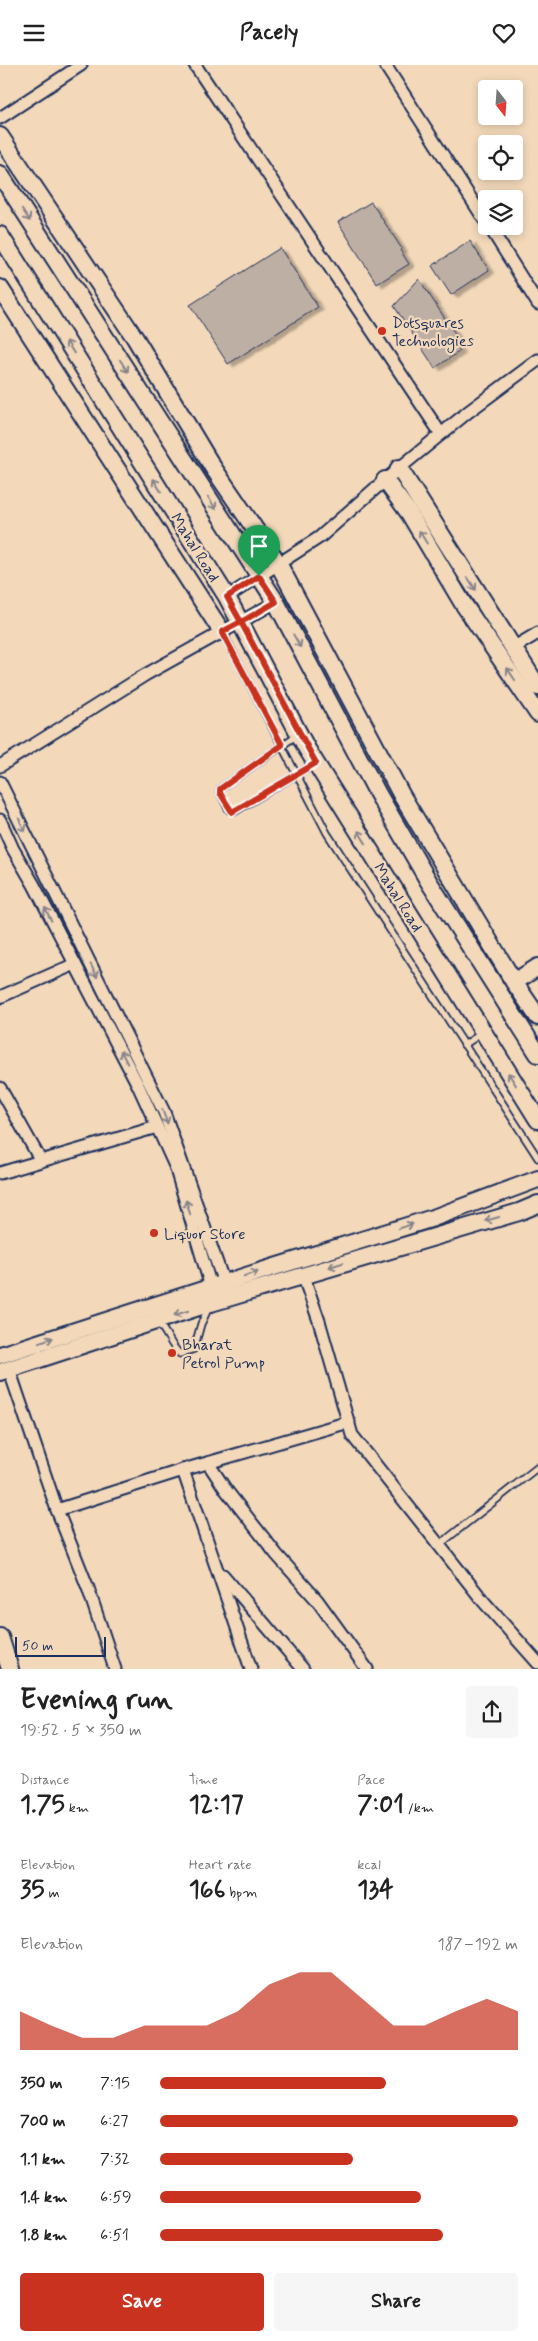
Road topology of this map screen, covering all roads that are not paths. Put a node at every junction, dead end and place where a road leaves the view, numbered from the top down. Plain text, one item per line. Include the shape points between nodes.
1 (81, 65) edge
2 (195, 65) edge
3 (385, 65) edge
4 (0, 118) edge
5 (0, 136) edge
6 (0, 174) edge
7 (478, 210) edge
8 (0, 235) edge
9 (495, 235) edge
10 (0, 288) edge
11 (538, 304) edge
12 (538, 361) edge
13 (441, 434) junction
14 (400, 468) junction
15 (385, 480) junction
16 (278, 563) junction
17 (259, 576) junction
18 (227, 597) junction
19 (276, 602) junction
20 (241, 622) junction
21 (222, 632) junction
22 (538, 633) edge
23 (513, 648) junction
24 (538, 687) edge
25 (538, 714) edge
26 (299, 734) junction
27 (282, 745) junction
28 (316, 763) junction
29 (0, 766) edge
30 (296, 773) junction
31 (0, 782) edge
32 (0, 820) edge
33 (462, 894) junction
34 (444, 905) junction
35 (74, 964) junction
36 (538, 967) edge
37 (514, 981) junction
38 (0, 997) edge
39 (538, 1017) edge
40 (484, 1032) junction
41 (464, 1045) junction
42 (538, 1054) edge
43 (0, 1088) edge
44 (538, 1120) edge
45 (157, 1127) junction
46 (538, 1158) edge
47 (40, 1161) junction
48 (0, 1173) edge
49 (538, 1179) edge
50 (538, 1203) edge
51 (303, 1275) junction
52 (216, 1291) junction
53 (156, 1321) junction
54 (3, 1358) edge
55 (349, 1422) junction
56 (208, 1463) junction
57 (538, 1467) edge
58 (183, 1470) junction
59 (57, 1510) junction
60 (439, 1545) junction
61 (220, 1572) junction
62 (0, 1637) edge
63 (538, 1663) edge
64 (10, 1669) edge
65 (115, 1669) edge
66 (251, 1669) edge
67 (303, 1669) edge
68 (367, 1669) edge

1 - 4 street
2 - 13 street
3 - 7 street
5 - 16 main road via 134,338 212,467
6 -> 17 main road, Mahal Road
18 -> 8 main road, Mahal Road
9 - 11 street
10 - 21 main road
12 - 13 street
13 - 14 street
14 - 15 street
14 -> 23 main road
15 - 16 street via 320,537
25 -> 15 main road via 462,603 409,513
16 - 17 street
16 - 33 main road via 402,796
17 - 18 street
17 - 19 main road, Mahal Road
18 - 20 main road, Mahal Road
19 - 20 street
19 -> 34 main road, Mahal Road via 378,794
20 - 21 street
20 - 26 main road, Mahal Road
21 - 27 lane
21 - 29 street via 145,675
22 - 23 street
23 - 24 main road
26 - 27 lane
26 - 28 main road, Mahal Road
27 - 30 lane
27 - 30 lane via 223,786 220,793 232,812
28 - 30 lane
40 -> 28 main road, Mahal Road
30 - 41 lane via 328,833
31 -> 52 street via 164,1112
35 -> 32 street via 12,849
33 - 34 main road
33 - 37 main road
34 - 42 main road, Mahal Road
35 - 38 street
45 -> 35 street
36 - 37 main road
37 - 39 main road
40 - 41 lane
44 -> 40 main road, Mahal Road
41 - 46 lane
43 - 47 street
45 - 47 street
52 -> 45 street via 175,1166
47 - 48 street
52 -> 49 main road
50 -> 51 main road
51 - 52 main road
51 - 55 street
52 -> 53 main road
52 - 53 lane via 201,1323 194,1349 180,1354
54 -> 52 main road
53 - 54 main road
54 - 59 street
55 - 56 street
55 - 60 street via 352,1435
56 - 58 street
56 - 68 street via 277,1555 317,1600
57 - 60 lane
58 - 59 street
58 - 61 street
59 - 65 street
60 - 63 street
61 - 66 street
61 - 67 street
62 - 64 main road

